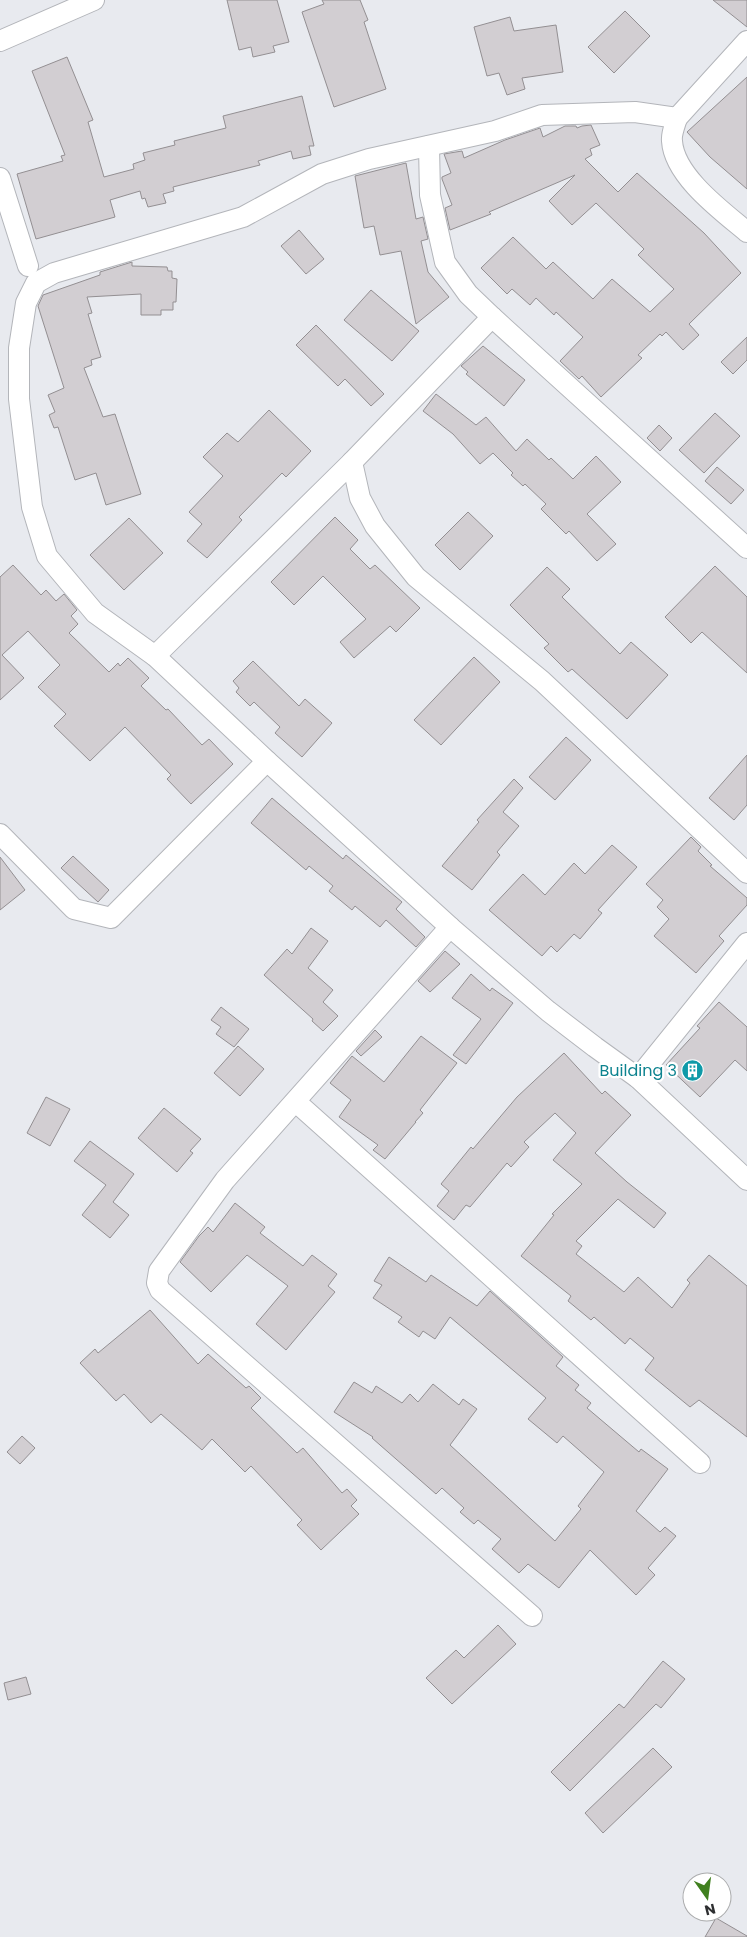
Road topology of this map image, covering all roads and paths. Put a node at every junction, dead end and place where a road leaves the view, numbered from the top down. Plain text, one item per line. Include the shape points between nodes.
1 (94, 0) edge
2 (0, 41) edge
3 (747, 41) edge
4 (677, 118) junction
5 (429, 146) junction
6 (0, 178) edge
7 (747, 232) edge
8 (28, 266) dead end
9 (492, 317) junction
10 (352, 462) junction
11 (747, 548) edge
12 (155, 656) junction
13 (267, 761) junction
14 (0, 834) edge
15 (747, 873) edge
16 (450, 927) junction
17 (747, 943) edge
18 (638, 1078) junction
19 (296, 1102) junction
20 (747, 1180) edge
21 (700, 1464) dead end
22 (532, 1616) dead end

1 - 2 street
3 - 4 street
4 - 5 street via 636,112 542,115
4 - 7 street via 671,139 674,154 692,184
5 - 9 street via 430,195 445,262 468,294
5 - 12 street via 322,174 243,217 54,273 36,283 26,303 19,348 19,399 32,507 47,556 96,613
6 - 8 street
9 - 10 street
9 - 11 street
10 - 12 street
10 - 15 street via 360,498 375,526 416,577 542,681
12 - 13 street
13 - 14 street via 111,918 74,909
13 - 16 street
16 - 18 street via 548,1011
16 - 19 street
17 - 18 street
18 - 20 street
19 - 21 street
19 - 22 street via 225,1180 159,1271 157,1283 160,1290

